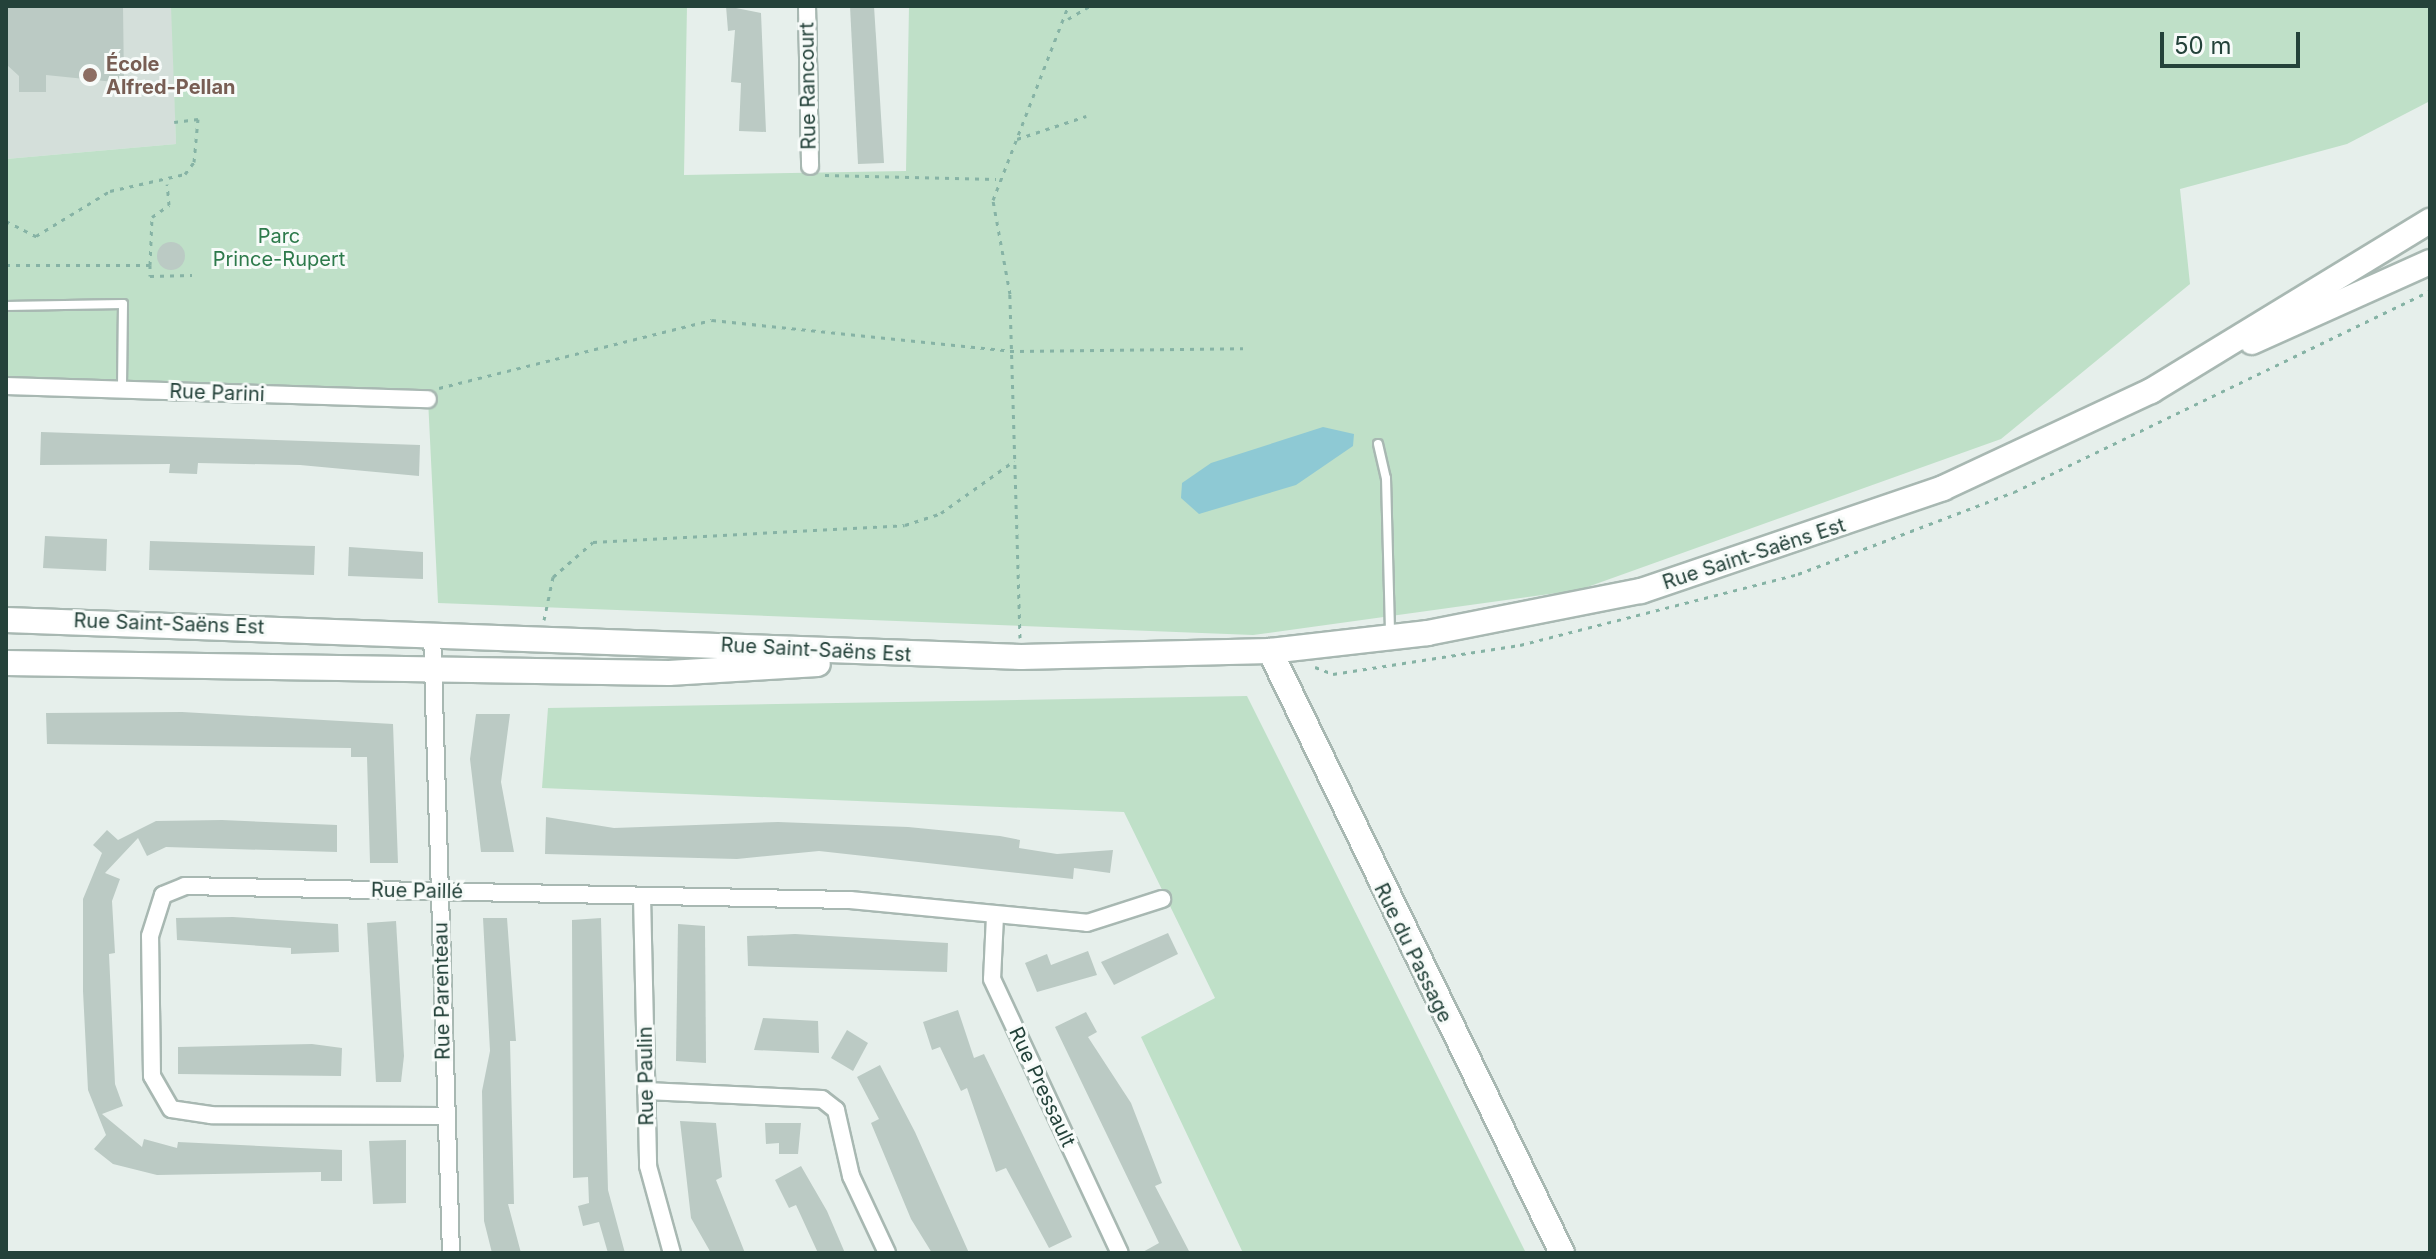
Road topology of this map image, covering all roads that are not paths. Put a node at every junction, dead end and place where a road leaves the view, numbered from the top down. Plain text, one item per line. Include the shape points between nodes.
1 (807, 6) edge
2 (810, 166) road end
3 (2430, 221) edge
4 (2430, 262) edge
5 (6, 306) edge
6 (2209, 359) junction
7 (6, 386) edge
8 (122, 390) junction
9 (428, 399) road end
10 (1378, 444) dead end
11 (6, 620) edge
12 (432, 632) junction
13 (1391, 638) junction
14 (1270, 651) junction
15 (936, 656) junction
16 (6, 663) edge
17 (433, 670) junction
18 (440, 892) junction
19 (642, 896) junction
20 (1162, 899) dead end
21 (995, 916) junction
22 (646, 1091) junction
23 (443, 1116) junction
24 (451, 1253) edge
25 (672, 1253) edge
26 (887, 1253) edge
27 (1120, 1253) edge
28 (1562, 1253) edge

1 - 2 street, Rue Rancourt
3 - 6 main road, Rue Saint-Saëns Est
4 - 6 main road, Rue Saint-Saëns Est
5 - 8 lane via 123,304
6 - 13 main road, Rue Saint-Saëns Est via 2035,448 1823,534 1641,591
7 - 8 street, Rue Parini
8 - 9 street, Rue Parini
10 - 13 lane via 1386,478
11 - 12 main road, Rue Saint-Saëns Est
12 - 15 main road, Rue Saint-Saëns Est
12 - 17 street, Rue Parenteau
13 - 14 main road, Rue Saint-Saëns Est
14 - 15 main road, Rue Saint-Saëns Est
14 - 28 main road, Rue du Passage
15 - 17 main road, Rue Saint-Saëns Est via 669,673
16 - 17 main road, Rue Saint-Saëns Est
17 - 18 street, Rue Parenteau
18 - 19 street, Rue Paillé
18 - 23 street, Rue Parenteau
18 - 23 street, Rue Paillé via 185,886 163,895 150,936 152,1076 171,1109 211,1115
19 - 21 street, Rue Paillé via 850,900
19 - 22 street, Rue Paulin
20 - 21 street, Rue Paillé via 1087,923
21 - 27 street, Rue Pressault via 992,979
22 - 25 street, Rue Paulin via 654,1202
22 - 26 street via 822,1099 836,1110 851,1176
23 - 24 street, Rue Parenteau

